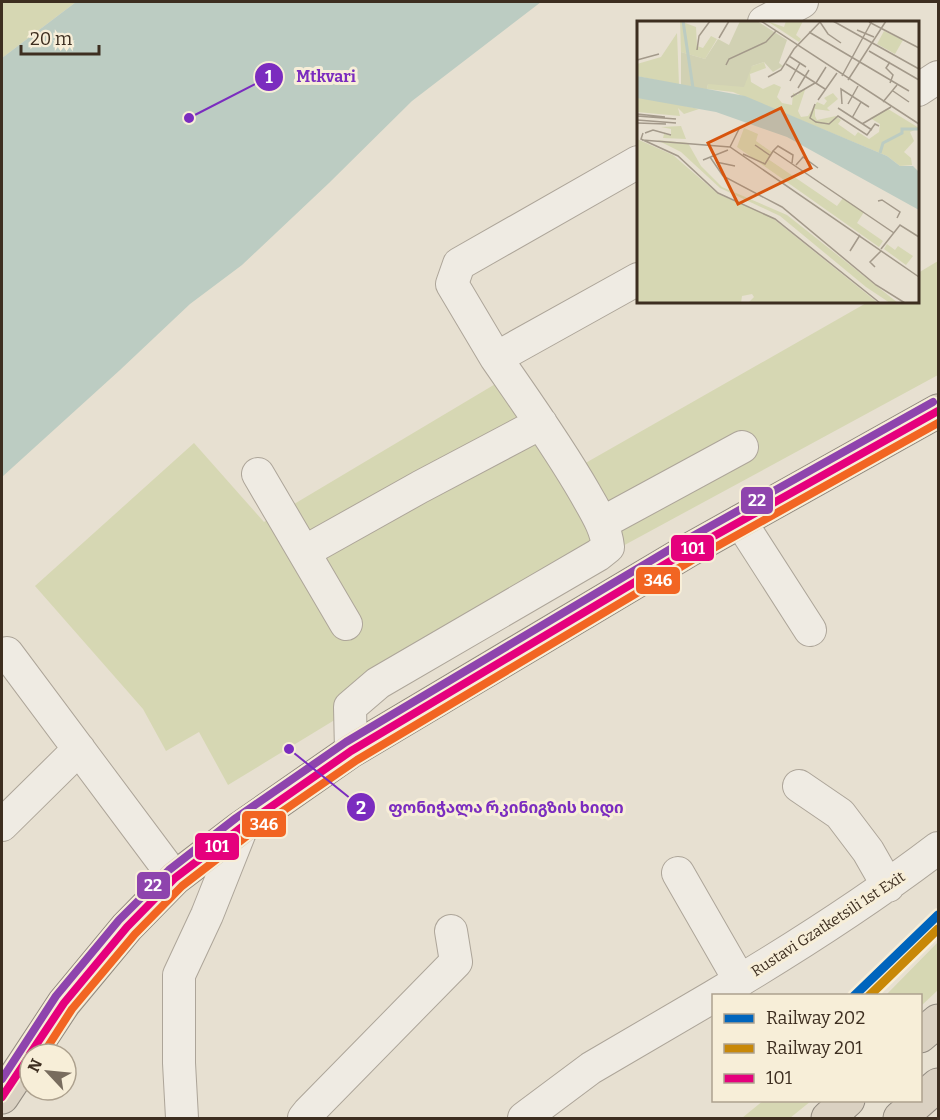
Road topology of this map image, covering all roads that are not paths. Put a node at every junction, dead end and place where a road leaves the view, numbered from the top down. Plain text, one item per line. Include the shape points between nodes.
1 (802, 2) edge
2 (766, 21) edge
3 (939, 77) edge
4 (919, 89) edge
5 (637, 163) edge
6 (637, 280) edge
7 (496, 358) junction
8 (939, 411) edge
9 (541, 423) junction
10 (742, 447) dead end
11 (258, 474) dead end
12 (740, 521) junction
13 (602, 524) junction
14 (304, 552) junction
15 (346, 624) dead end
16 (810, 630) dead end
17 (7, 653) dead end
18 (79, 749) junction
19 (351, 751) junction
20 (799, 786) dead end
21 (2, 825) edge
22 (242, 827) junction
23 (939, 848) edge
24 (678, 873) dead end
25 (175, 878) junction
26 (888, 886) junction
27 (451, 931) dead end
28 (723, 991) edge
29 (712, 997) edge
30 (939, 1021) edge
31 (922, 1035) edge
32 (939, 1085) edge
33 (2, 1097) edge
34 (922, 1100) edge
35 (847, 1102) edge
36 (920, 1102) edge
37 (182, 1119) edge
38 (304, 1119) edge
39 (524, 1119) edge
40 (828, 1119) edge
41 (900, 1119) edge

1 - 2 street
3 - 4 street
5 - 7 street via 459,264 452,284
6 - 7 street
7 - 9 street
8 - 12 highway
9 - 13 street
9 - 14 street
10 - 13 street
11 - 14 street
12 - 16 street
12 - 19 highway
13 - 19 street via 608,547 598,555 378,683 350,707
14 - 15 street
17 - 18 street
18 - 21 street
18 - 25 street
19 - 22 highway
20 - 26 street via 840,814 868,850
22 - 25 highway
22 - 37 street via 179,975
23 - 26 street, Rustavi Gzatketsili 1st Exit
24 - 28 street
25 - 33 highway via 127,927 64,1003
26 - 28 street, Rustavi Gzatketsili 1st Exit
27 - 38 street via 456,962
29 - 39 street, Rustavi Gzatketsili 1st Exit via 591,1068
30 - 31 highway
32 - 34 highway
35 - 40 highway
36 - 41 highway

